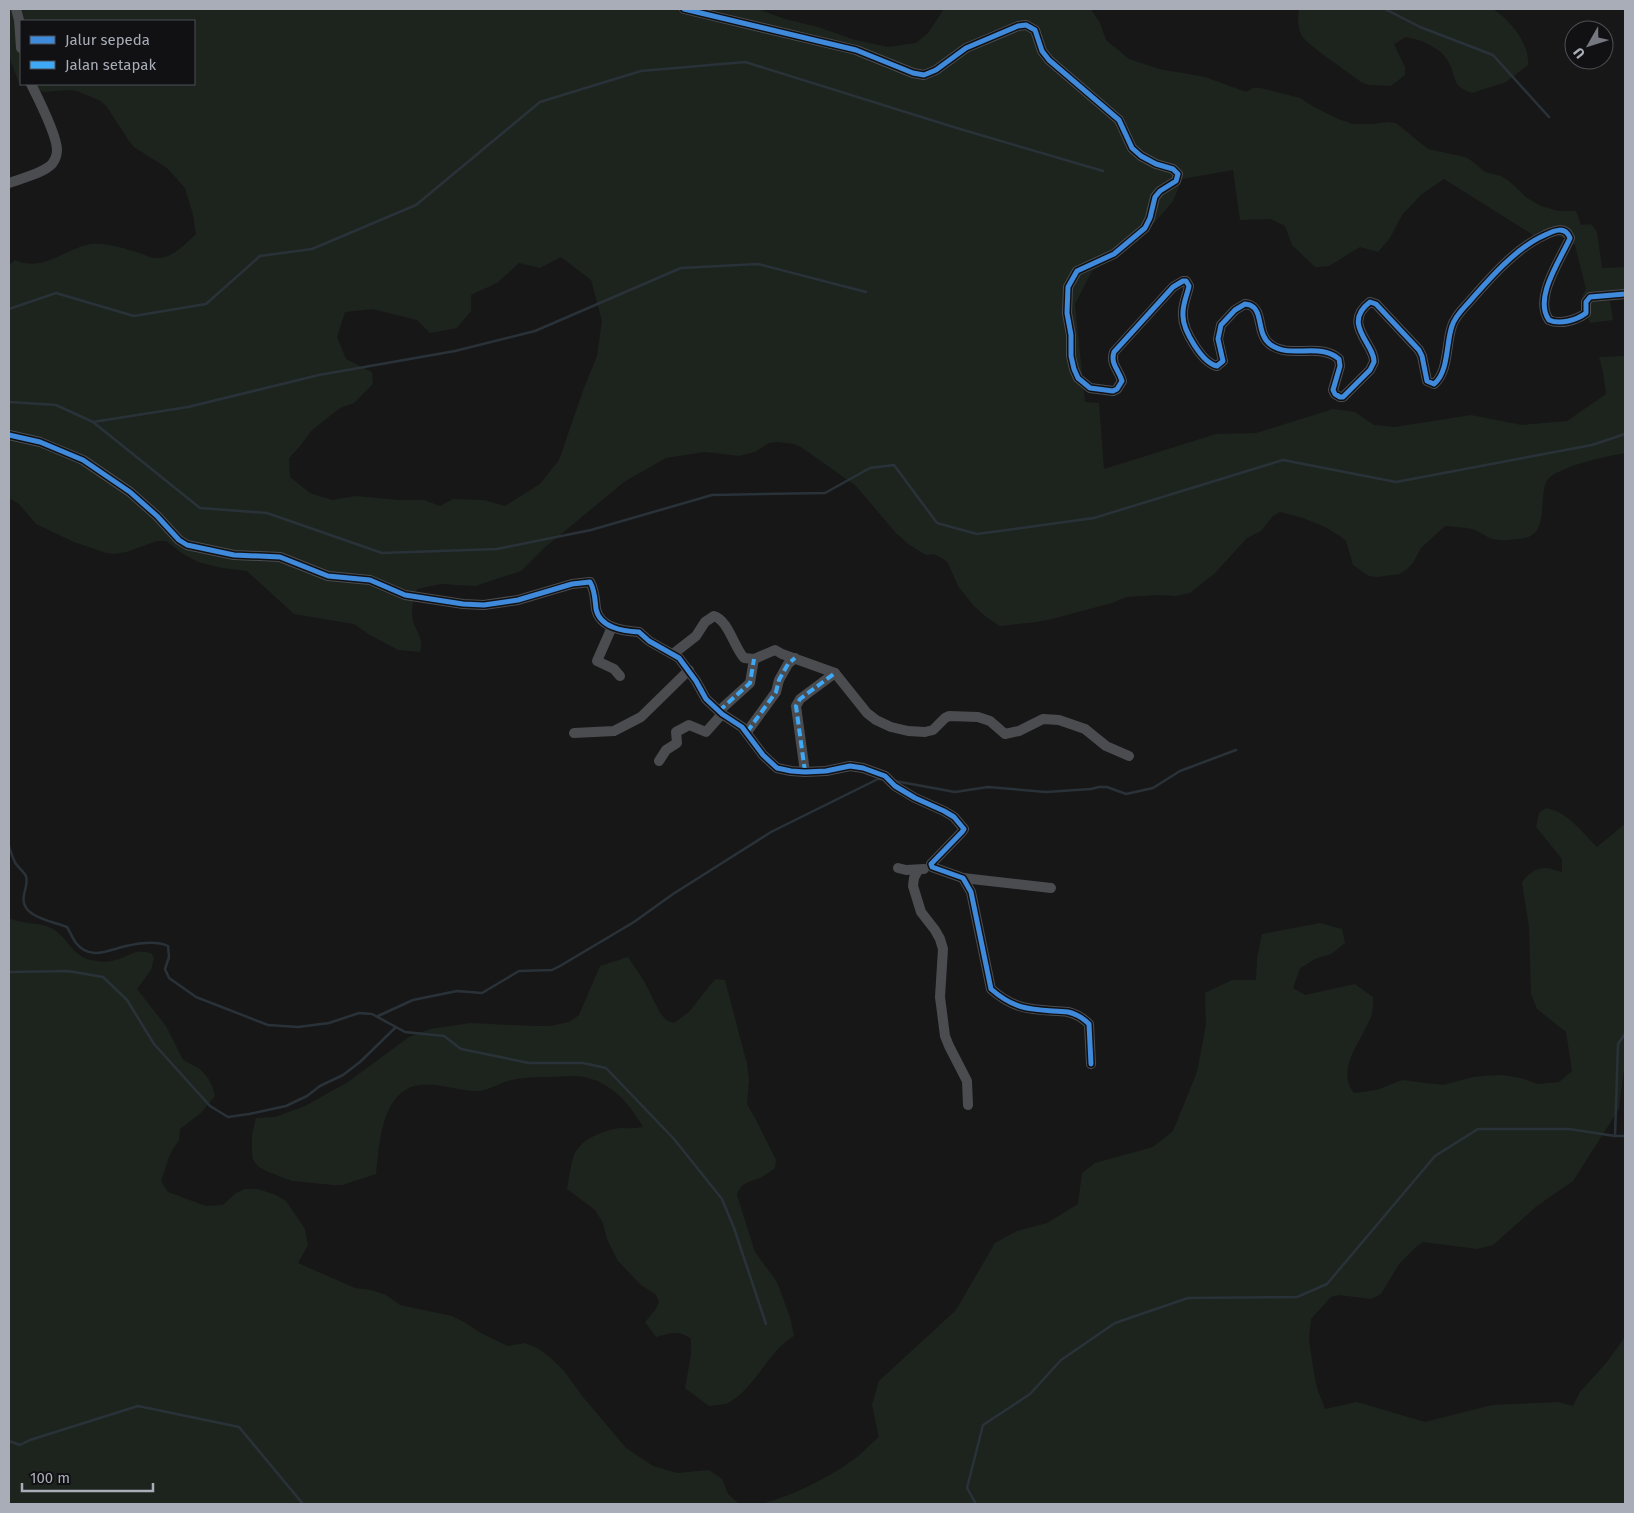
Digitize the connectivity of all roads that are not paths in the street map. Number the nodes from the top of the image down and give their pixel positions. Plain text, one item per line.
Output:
1 (684, 9) edge
2 (32, 85) edge
3 (9, 183) edge
4 (1625, 294) edge
5 (9, 435) edge
6 (612, 627) junction
7 (673, 654) junction
8 (795, 658) junction
9 (754, 659) junction
10 (689, 670) junction
11 (835, 674) junction
12 (620, 676) dead end
13 (721, 712) junction
14 (747, 732) junction
15 (574, 733) dead end
16 (1129, 756) dead end
17 (659, 761) dead end
18 (805, 772) junction
19 (932, 867) junction
20 (898, 868) dead end
21 (918, 870) junction
22 (963, 878) junction
23 (1051, 888) dead end
24 (1091, 1064) dead end
25 (968, 1105) dead end

1 - 4 street
2 - 3 street
5 - 6 street
6 - 7 street
6 - 12 street
7 - 9 street
7 - 10 street
8 - 9 street
8 - 11 street
8 - 14 street
9 - 13 street
10 - 13 street
10 - 15 street
11 - 16 street
11 - 18 street
13 - 14 street
13 - 17 street
14 - 18 street
18 - 19 street
19 - 21 street
19 - 22 street
20 - 21 street
21 - 25 street
22 - 23 street
22 - 24 street

